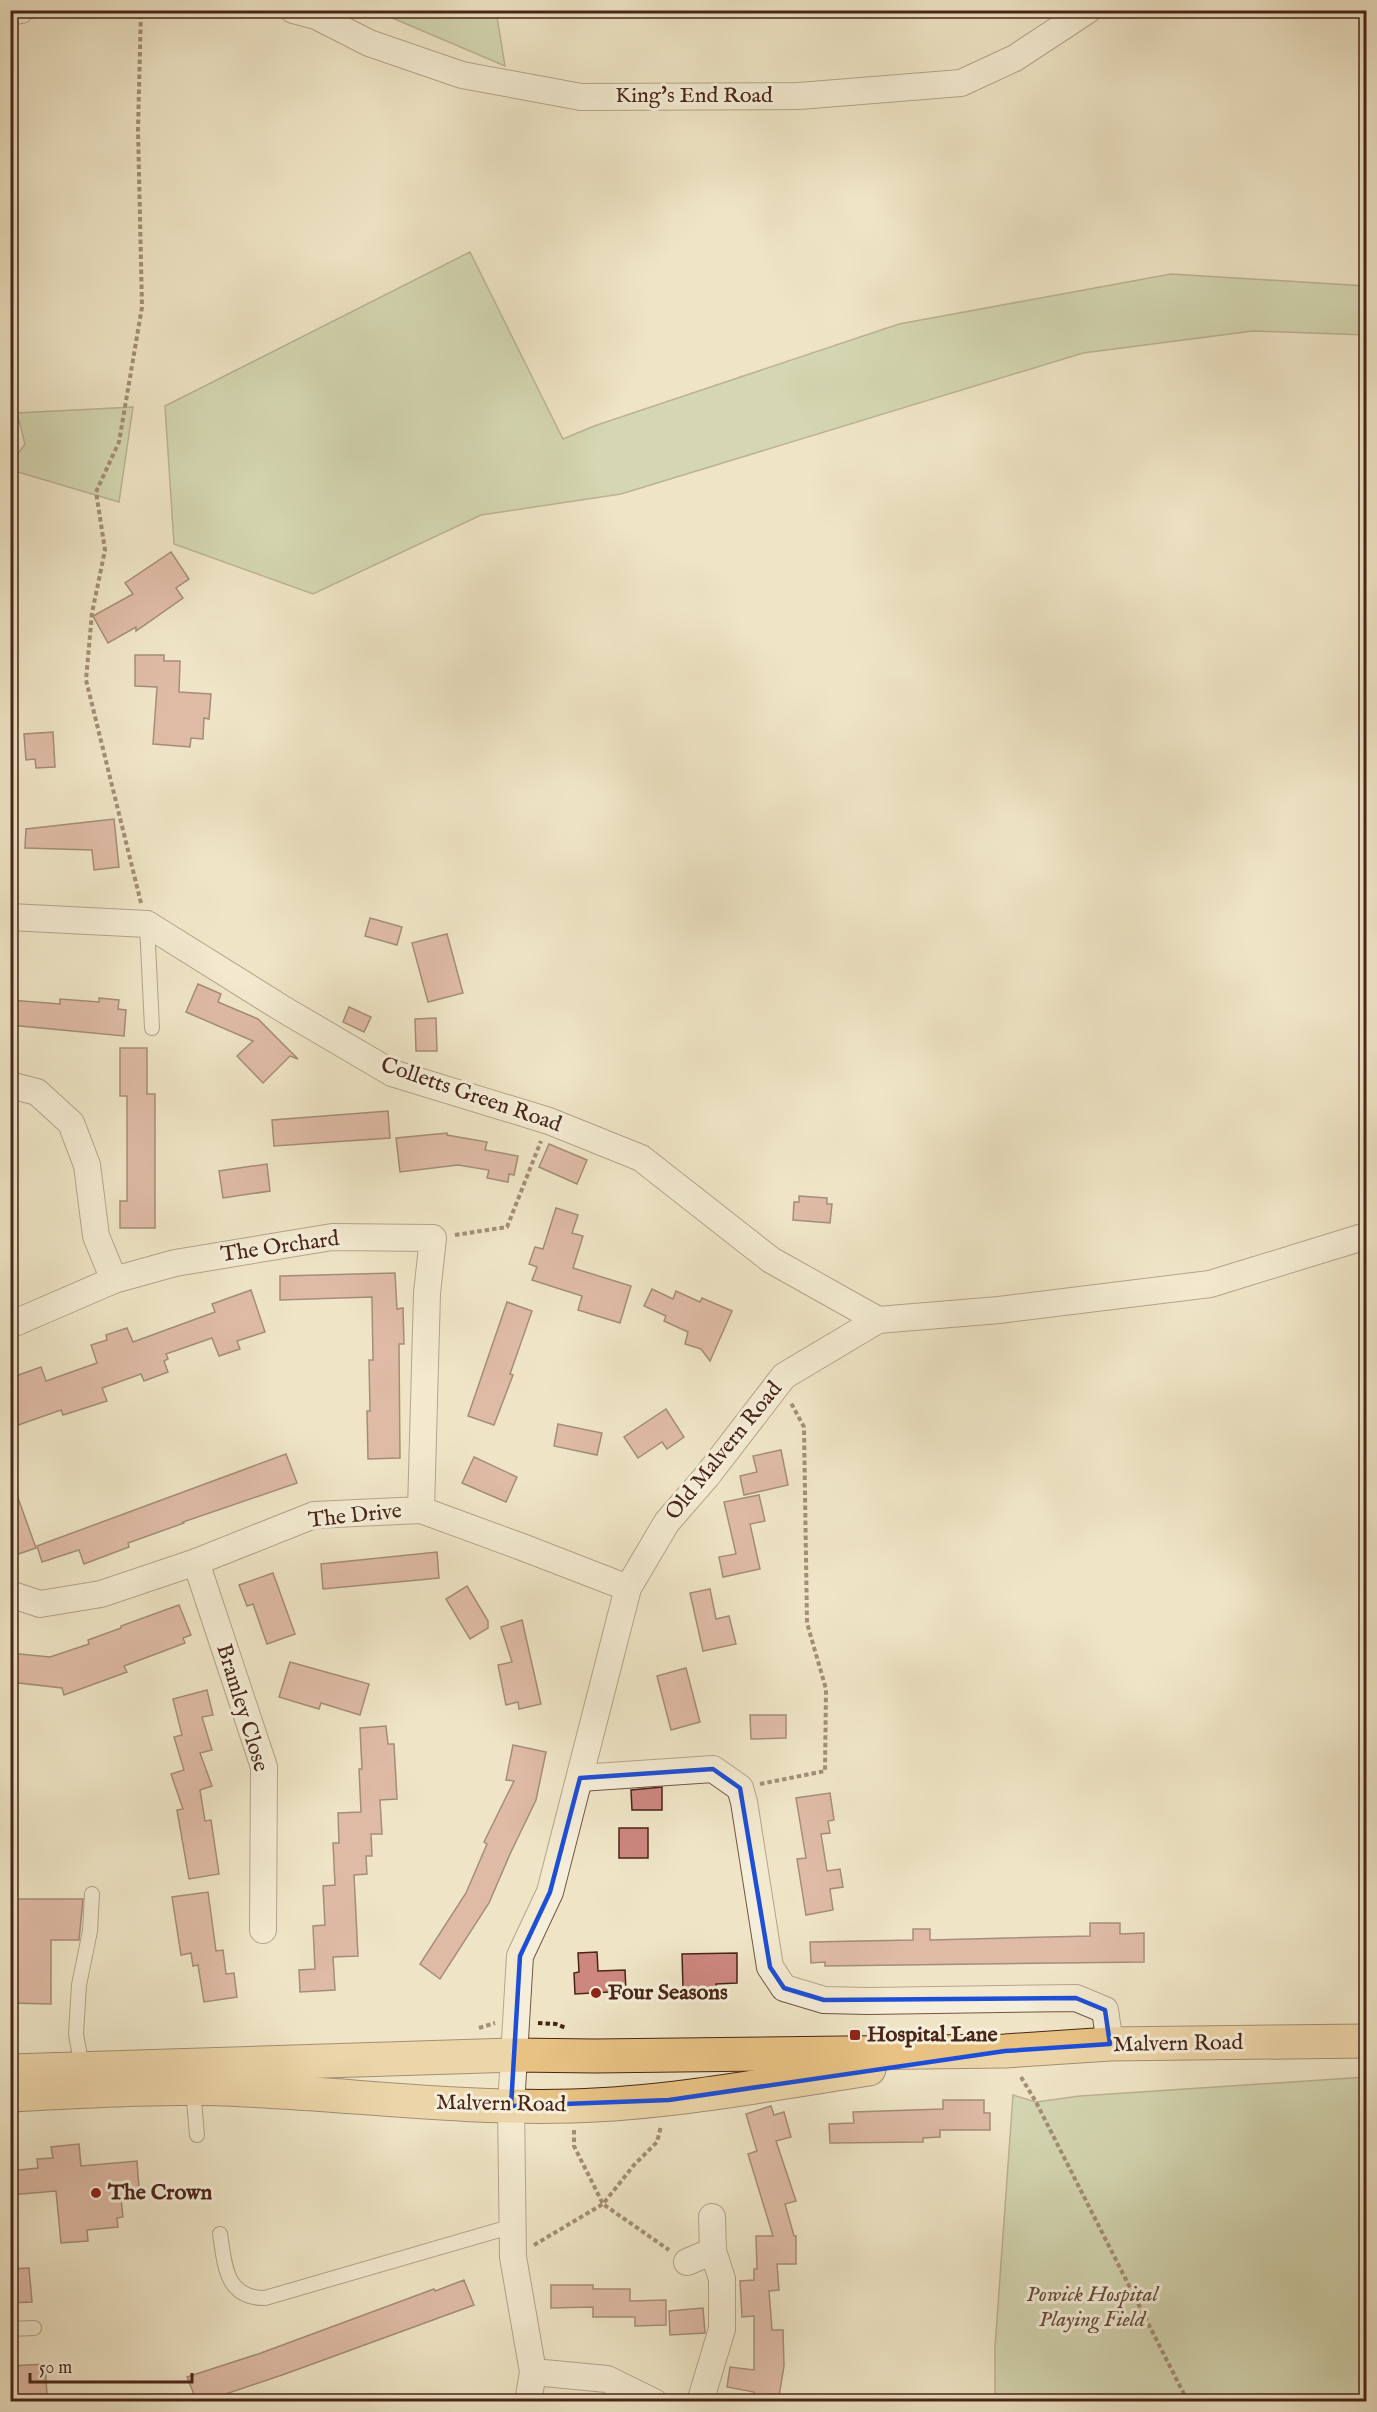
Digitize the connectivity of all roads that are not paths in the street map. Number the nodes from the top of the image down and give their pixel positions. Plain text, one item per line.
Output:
1 (21, 10) edge
2 (293, 10) edge
3 (1088, 10) edge
4 (10, 12) edge
5 (10, 917) edge
6 (147, 924) junction
7 (152, 1028) dead end
8 (10, 1085) edge
9 (1366, 1236) edge
10 (114, 1280) junction
11 (878, 1320) junction
12 (10, 1325) edge
13 (421, 1510) junction
14 (196, 1562) junction
15 (628, 1588) junction
16 (10, 1594) edge
17 (580, 1778) junction
18 (92, 1894) dead end
19 (263, 1930) dead end
20 (1366, 2041) edge
21 (1110, 2044) junction
22 (997, 2051) junction
23 (514, 2055) junction
24 (164, 2066) junction
25 (10, 2071) edge
26 (82, 2080) junction
27 (194, 2090) junction
28 (10, 2095) edge
29 (511, 2106) junction
30 (197, 2135) dead end
31 (712, 2217) dead end
32 (513, 2226) junction
33 (220, 2234) dead end
34 (713, 2251) junction
35 (687, 2262) road end
36 (34, 2328) dead end
37 (10, 2329) edge
38 (533, 2372) junction
39 (528, 2402) edge
40 (654, 2402) edge
41 (700, 2402) edge

1 - 4 street
2 - 3 street, King's End Road
5 - 6 street, Colletts Green Road
6 - 7 lane
6 - 11 street, Colletts Green Road
8 - 10 street
9 - 11 street, Old Malvern Road
10 - 12 street, The Orchard
10 - 13 street, The Orchard
11 - 15 street, Old Malvern Road
13 - 14 street, The Drive
13 - 15 street, The Drive
14 - 16 street, The Drive
14 - 19 street, Bramley Close
15 - 17 street, Old Malvern Road
17 - 21 street
17 - 23 street, Old Malvern Road
18 - 26 lane
20 - 21 highway, Malvern Road
21 - 22 highway, Malvern Road
22 - 23 highway, Malvern Road
22 - 29 highway, Malvern Road
23 - 24 highway, Malvern Road
23 - 29 street, Old Malvern Road
24 - 26 highway, Malvern Road
24 - 27 lane
25 - 26 highway, Malvern Road
26 - 27 highway, Malvern Road
26 - 28 highway, Malvern Road
27 - 29 highway, Malvern Road
27 - 30 lane
29 - 32 street
31 - 34 street
32 - 33 lane
32 - 38 street
34 - 35 street
34 - 41 street
36 - 37 lane
38 - 39 street
38 - 40 street

